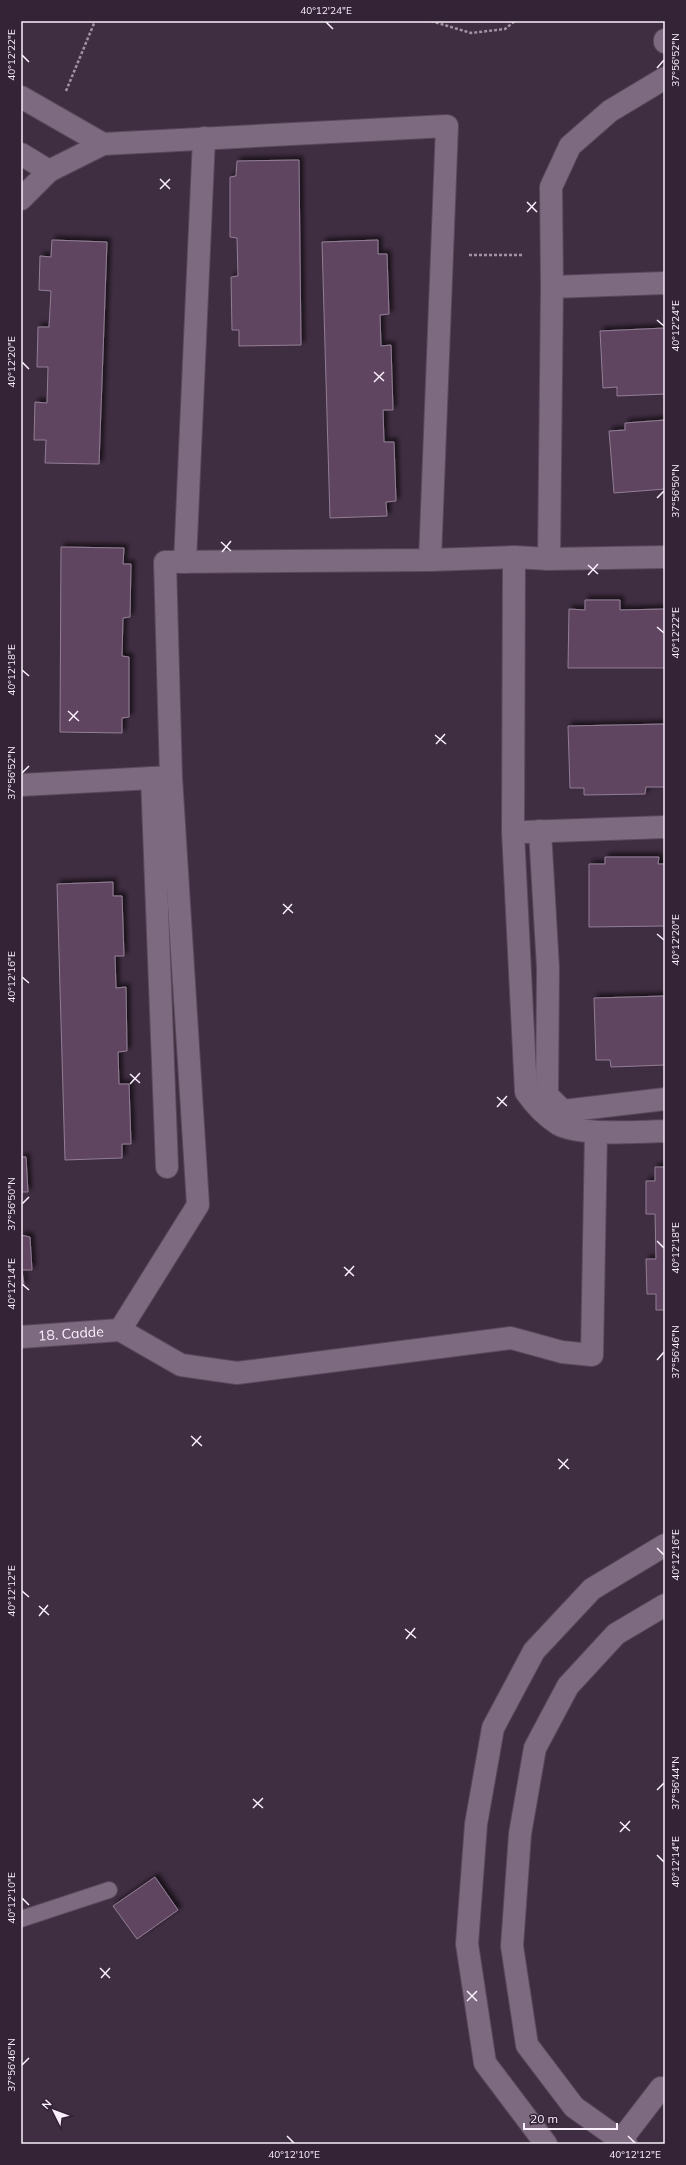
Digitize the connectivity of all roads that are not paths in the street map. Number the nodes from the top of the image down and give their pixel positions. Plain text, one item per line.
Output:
1 (665, 78) edge
2 (21, 97) edge
3 (204, 138) junction
4 (103, 144) junction
5 (21, 154) edge
6 (49, 171) junction
7 (21, 199) edge
8 (665, 282) edge
9 (552, 287) junction
10 (514, 557) junction
11 (665, 557) edge
12 (549, 559) junction
13 (430, 560) junction
14 (185, 562) junction
15 (162, 778) junction
16 (21, 784) edge
17 (665, 827) edge
18 (540, 831) junction
19 (513, 832) junction
20 (665, 1098) edge
21 (665, 1131) edge
22 (596, 1132) junction
23 (167, 1167) dead end
24 (120, 1330) junction
25 (21, 1337) edge
26 (665, 1545) edge
27 (665, 1605) edge
28 (109, 1890) dead end
29 (21, 1919) edge
30 (664, 2085) edge
31 (624, 2142) edge
32 (546, 2144) edge

1 - 9 street
2 - 4 street
3 - 4 street
3 - 13 street
3 - 14 street
4 - 6 street
5 - 6 street
6 - 7 street
8 - 9 street
9 - 12 street
10 - 12 street
10 - 13 street
10 - 19 street
11 - 12 street
13 - 14 street
14 - 15 street
15 - 16 street
15 - 23 street
15 - 24 street
17 - 18 street
18 - 19 street
18 - 20 street
19 - 22 street
21 - 22 street
22 - 24 street
24 - 25 street, 18. Cadde
26 - 32 street
27 - 31 street
28 - 29 lane
30 - 31 street

